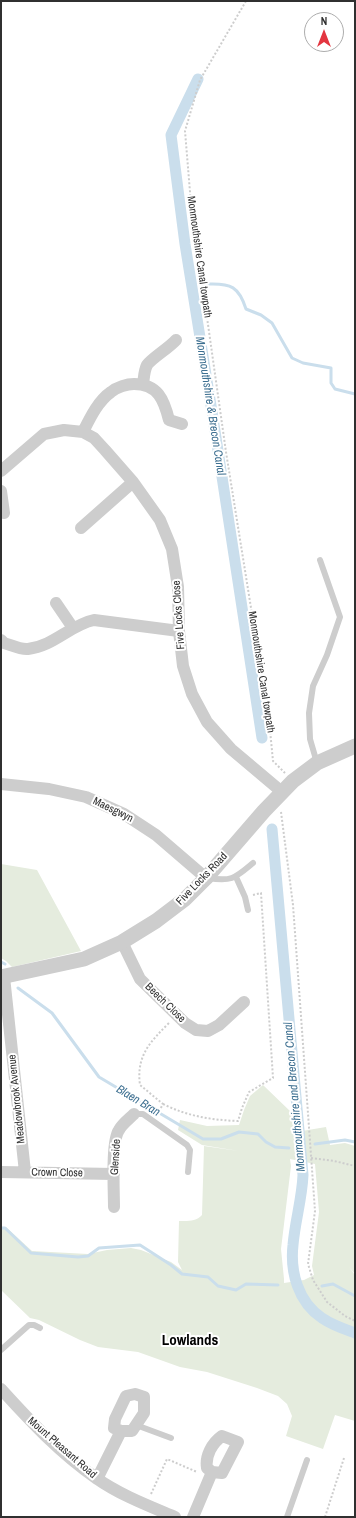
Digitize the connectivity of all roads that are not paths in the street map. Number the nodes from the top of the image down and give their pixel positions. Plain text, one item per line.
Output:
1 (176, 340) dead end
2 (143, 384) junction
3 (182, 424) dead end
4 (83, 432) junction
5 (1, 472) edge
6 (132, 482) junction
7 (1, 491) edge
8 (4, 513) dead end
9 (81, 528) dead end
10 (320, 560) dead end
11 (56, 603) dead end
12 (73, 628) junction
13 (179, 631) junction
14 (1, 640) edge
15 (355, 746) edge
16 (318, 763) junction
17 (1, 784) edge
18 (282, 792) junction
19 (253, 863) dead end
20 (236, 877) junction
21 (206, 878) junction
22 (248, 910) dead end
23 (122, 942) junction
24 (2, 977) edge
25 (244, 1002) dead end
26 (134, 1114) joint
27 (1, 1172) edge
28 (25, 1172) junction
29 (188, 1172) dead end
30 (114, 1174) junction
31 (114, 1207) dead end
32 (40, 1328) dead end
33 (1, 1350) edge
34 (1, 1388) edge
35 (136, 1425) junction
36 (120, 1431) junction
37 (170, 1438) dead end
38 (307, 1460) dead end
39 (211, 1471) road end
40 (97, 1479) junction
41 (150, 1510) edge
42 (175, 1517) edge
43 (193, 1517) edge
44 (287, 1517) edge

1 - 2 street
2 - 3 street
2 - 4 street
4 - 5 street
4 - 6 street, Five Locks Close
6 - 9 street
6 - 13 street, Five Locks Close
7 - 8 street
10 - 16 lane
11 - 12 street
12 - 13 street
12 - 14 street
13 - 18 street, Five Locks Close
15 - 16 street, Five Locks Road
16 - 18 street, Five Locks Road
17 - 21 street, Maesgwyn
18 - 21 street, Five Locks Road
19 - 20 lane
20 - 21 lane
20 - 22 lane
21 - 23 street, Five Locks Road
23 - 24 street, Five Locks Road
23 - 25 street, Beech Close
24 - 28 street, Meadowbrook Avenue
26 - 29 lane
26 - 30 street, Glenside
27 - 28 street, Crown Close
28 - 30 street, Crown Close
30 - 31 street, Glenside
32 - 33 lane
34 - 40 street, Mount Pleasant Road
35 - 36 street
35 - 36 street
35 - 37 lane
36 - 40 street
38 - 44 lane
39 - 43 street
40 - 41 street, Mount Pleasant Road
41 - 42 street, Mount Pleasant Road

